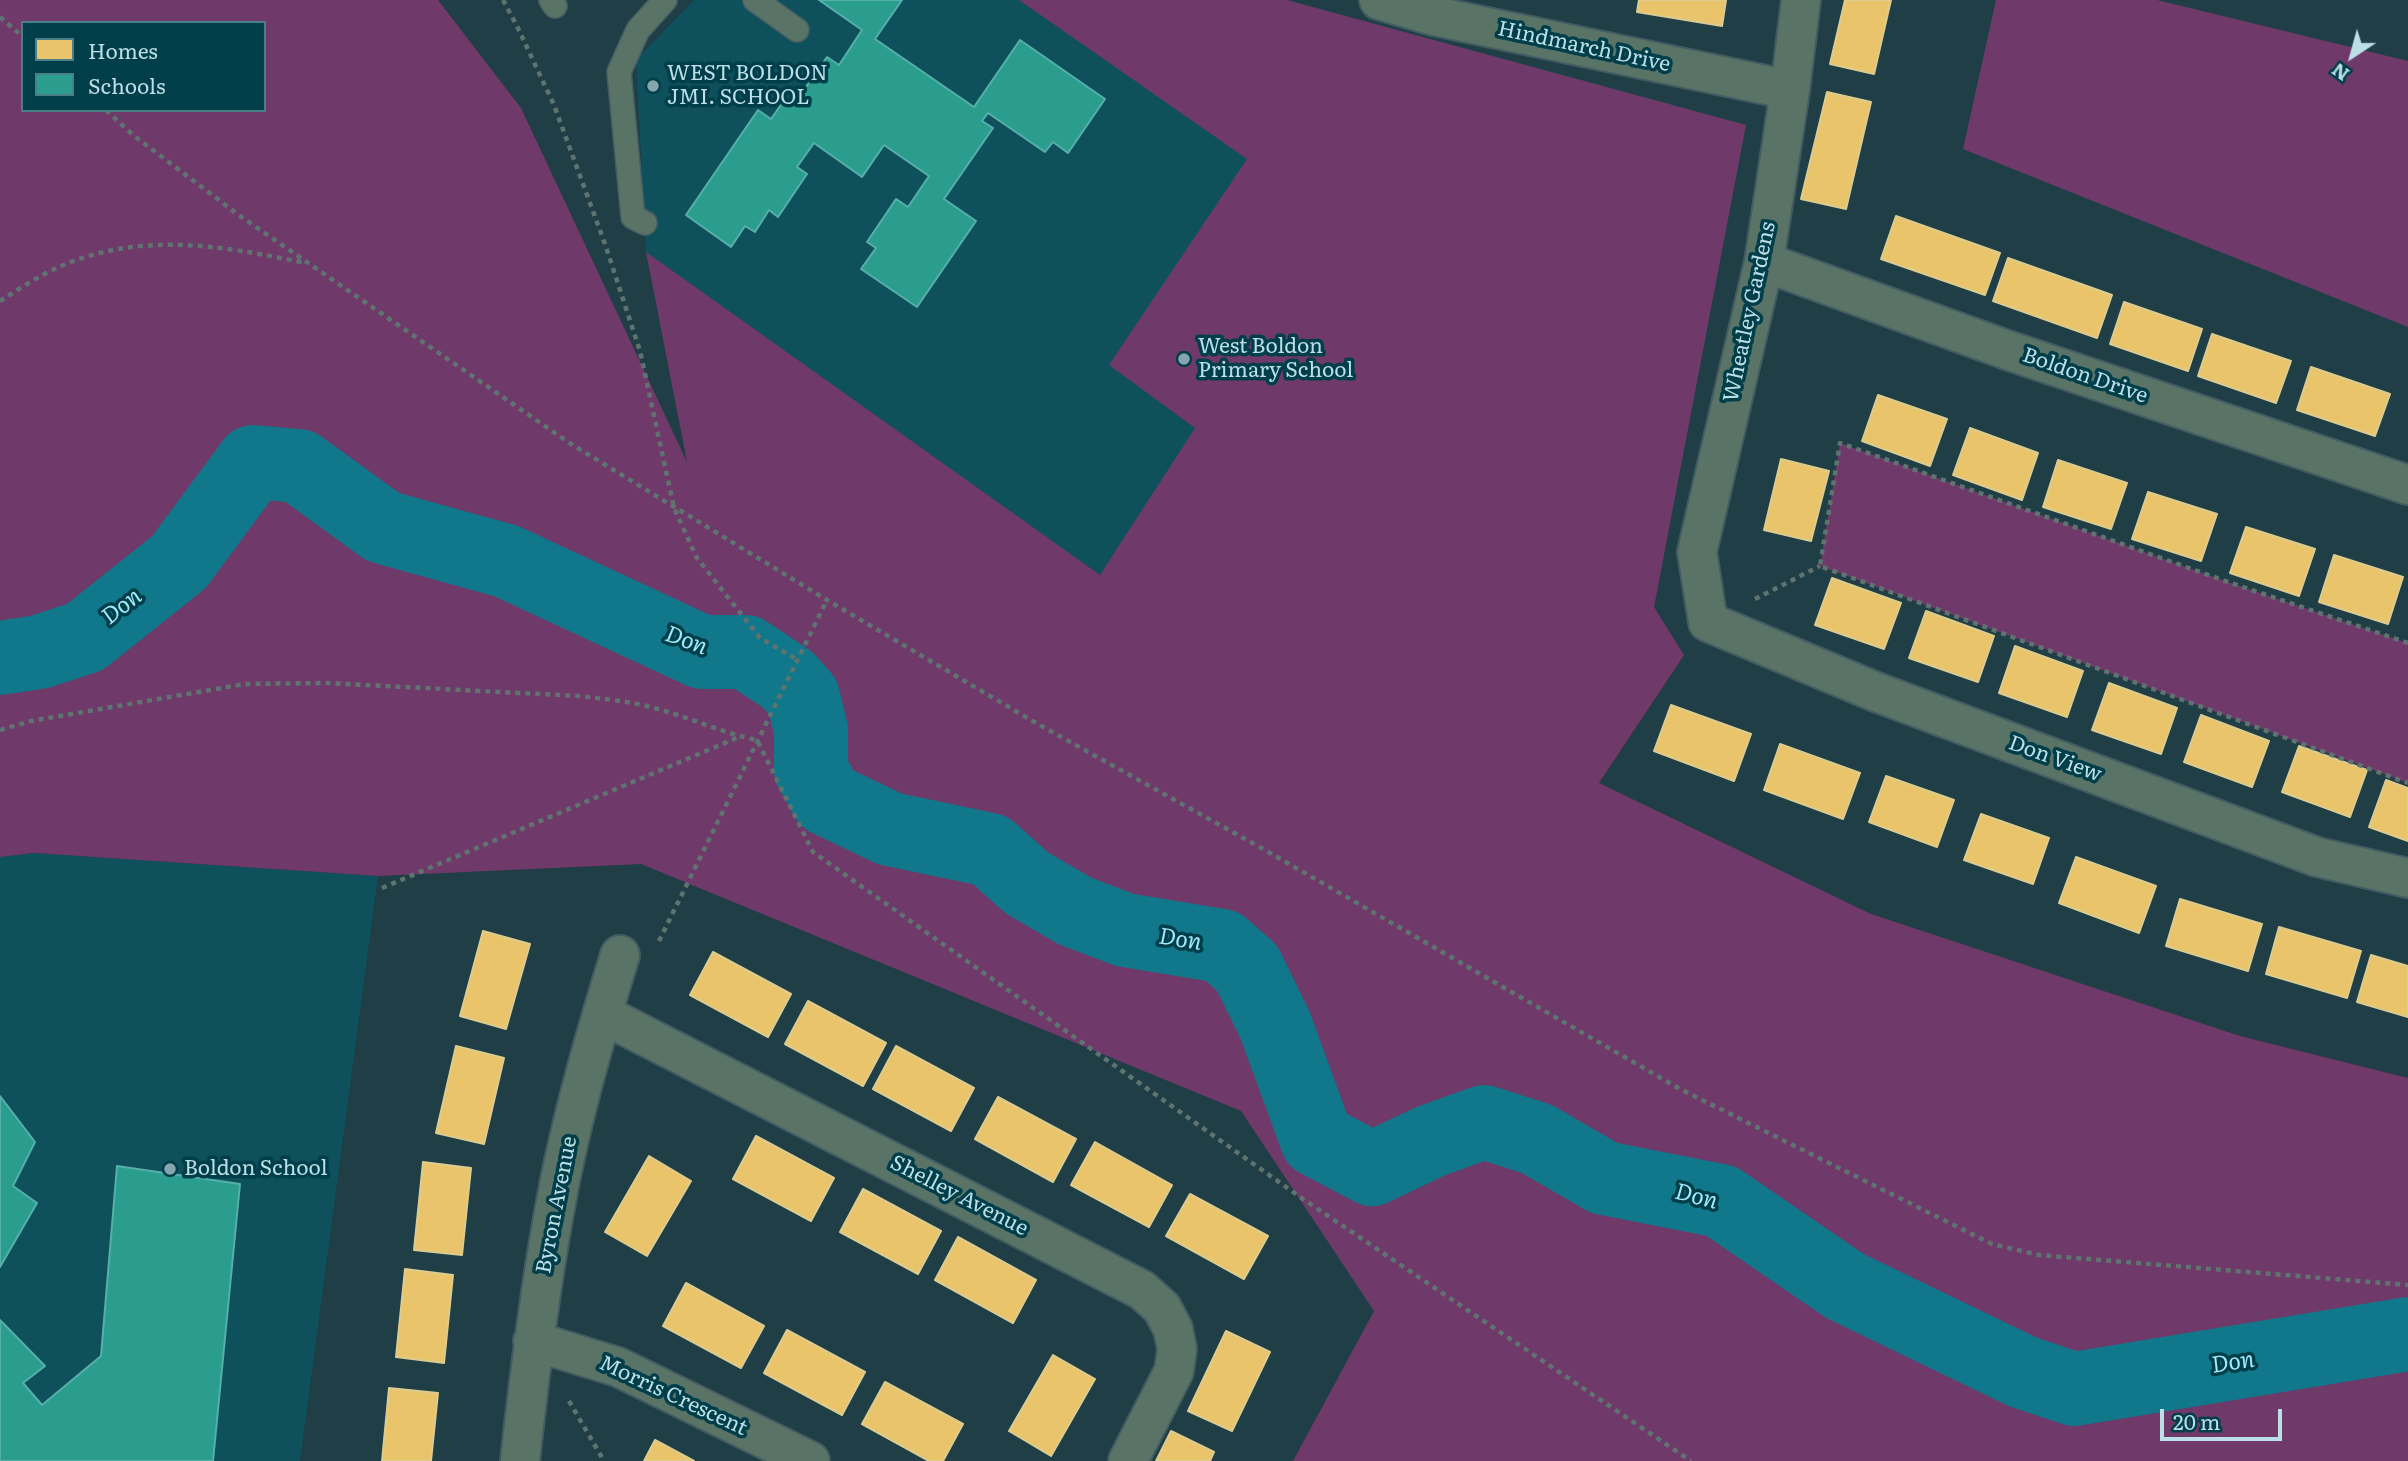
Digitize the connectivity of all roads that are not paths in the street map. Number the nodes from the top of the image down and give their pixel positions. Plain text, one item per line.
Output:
1 (665, 0) edge
2 (755, 0) edge
3 (1380, 0) edge
4 (1801, 0) edge
5 (797, 30) dead end
6 (1790, 90) junction
7 (645, 223) dead end
8 (1764, 262) junction
9 (2408, 485) edge
10 (1708, 622) joint
11 (2408, 878) edge
12 (621, 955) road end
13 (602, 1014) junction
14 (533, 1341) junction
15 (520, 1461) edge
16 (810, 1461) edge
17 (1128, 1461) edge

1 - 7 lane
2 - 5 lane
3 - 6 street, Hindmarch Drive
4 - 6 street, Wheatley Gardens
6 - 8 street, Wheatley Gardens
8 - 9 street, Boldon Drive
8 - 10 street, Wheatley Gardens
10 - 11 street, Don View
12 - 13 street, Byron Avenue
13 - 14 street, Byron Avenue
13 - 17 street, Shelley Avenue
14 - 15 street, Byron Avenue
14 - 16 street, Morris Crescent

